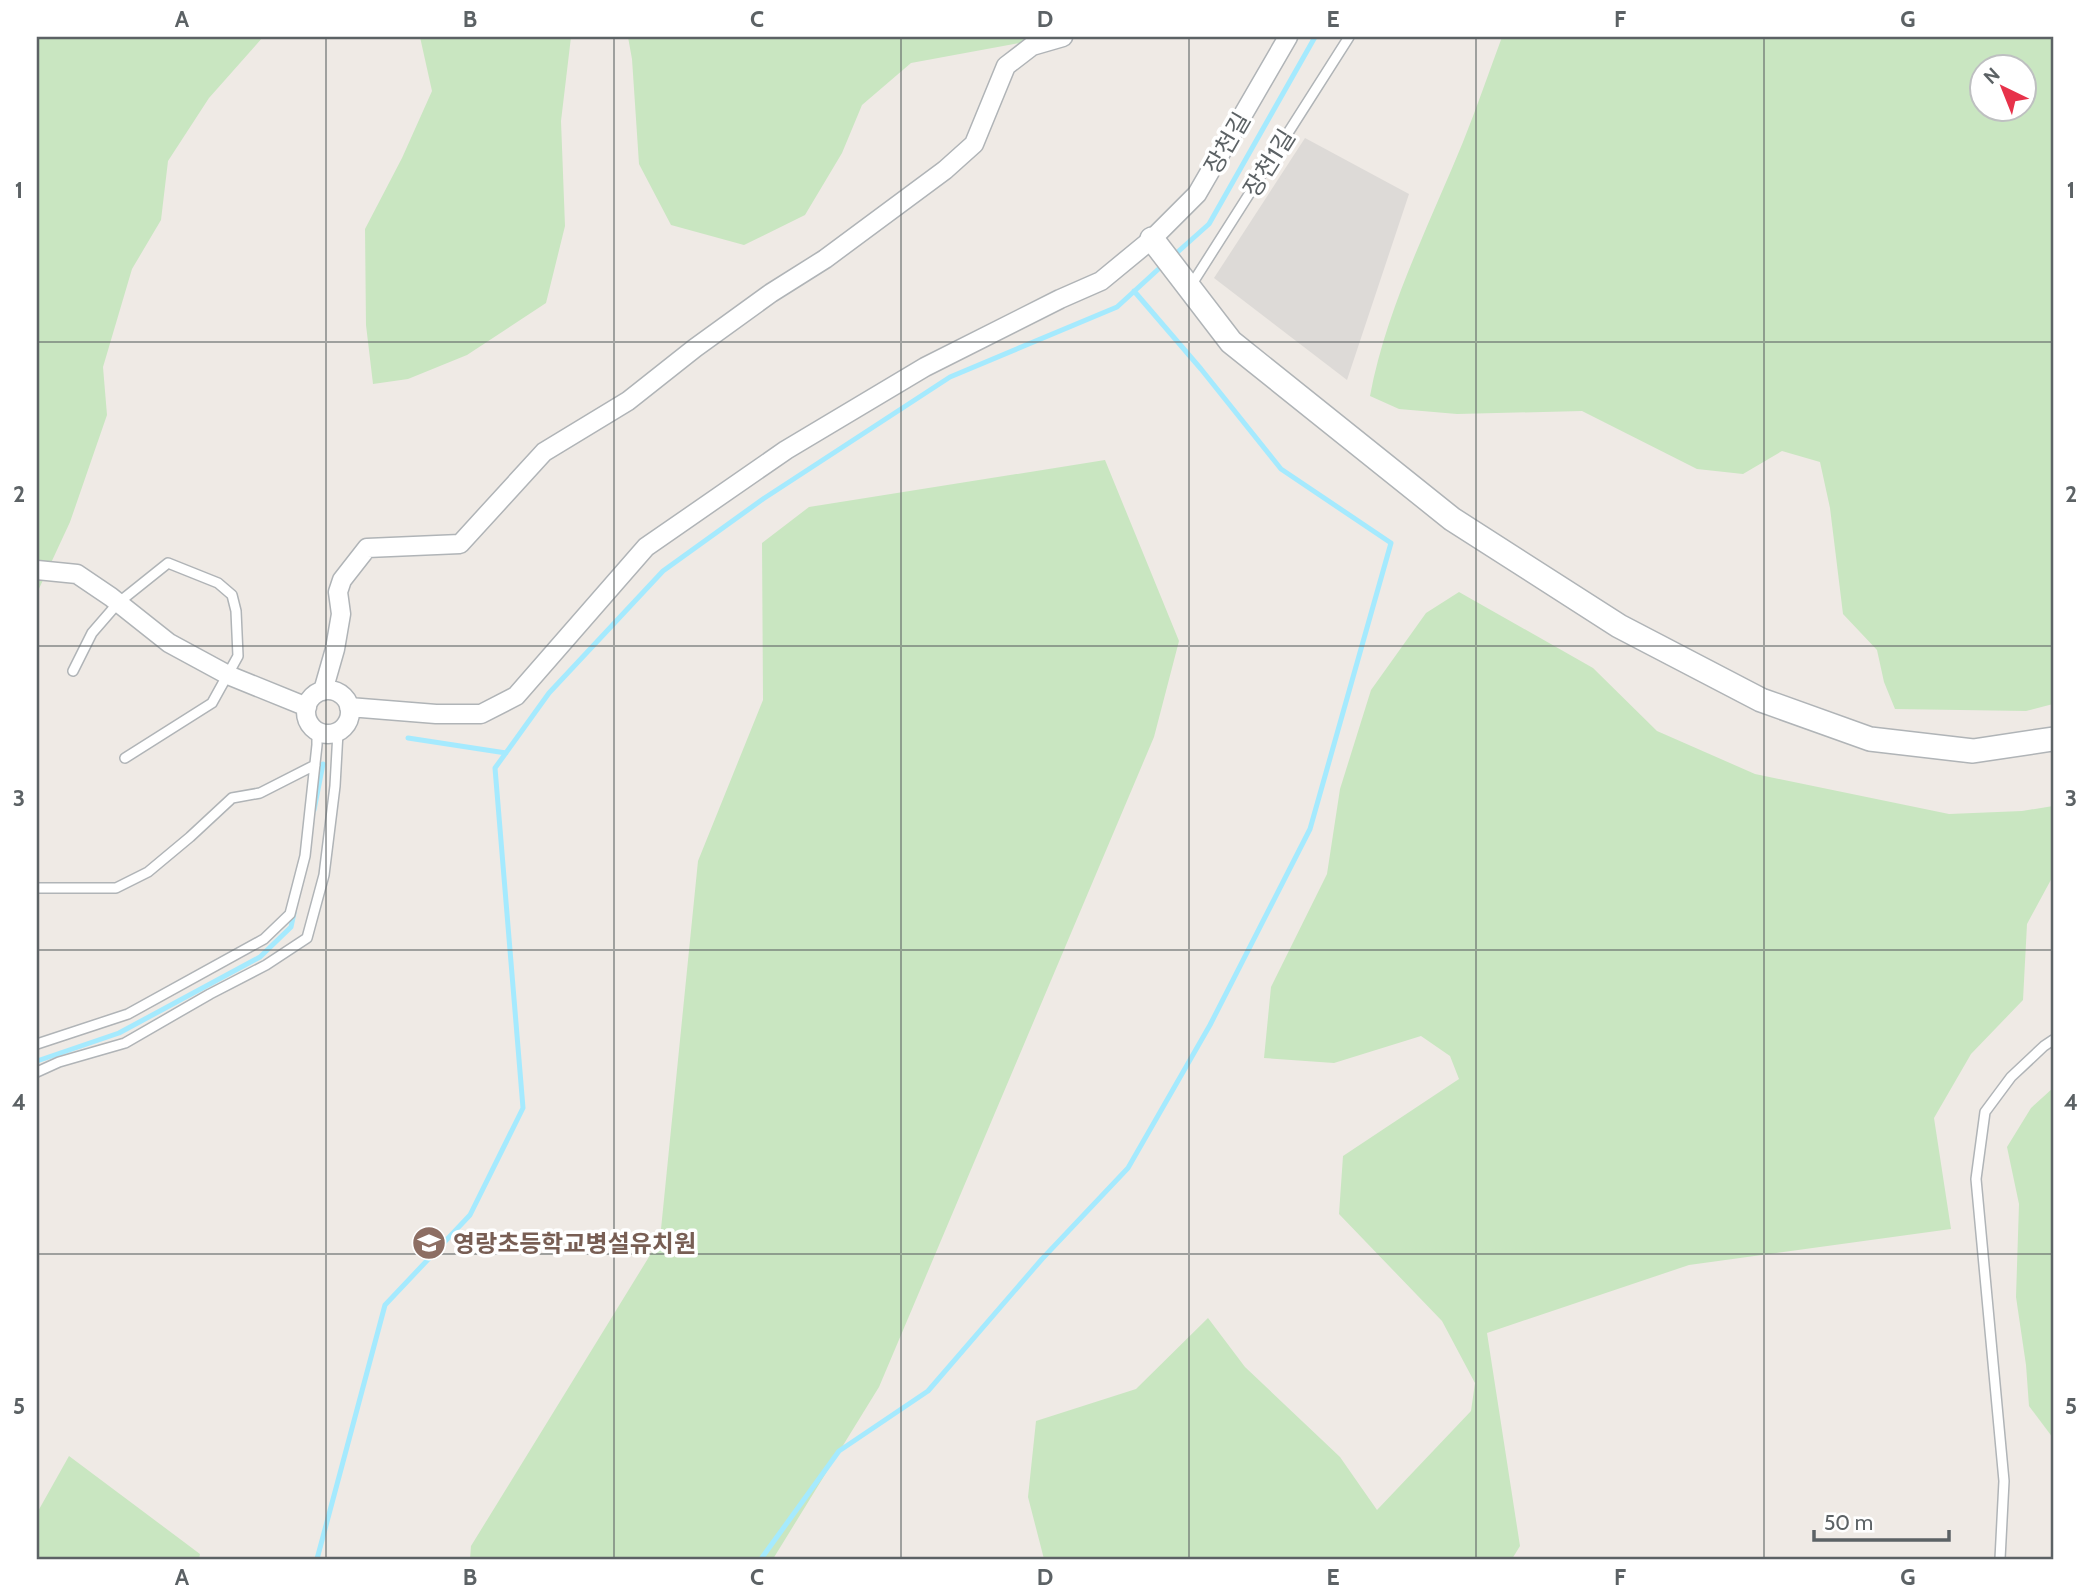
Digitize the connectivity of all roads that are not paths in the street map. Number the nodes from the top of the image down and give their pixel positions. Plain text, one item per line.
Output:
1 (1063, 37) edge
2 (1288, 37) edge
3 (1349, 37) edge
4 (1154, 243) junction
5 (1185, 283) junction
6 (37, 570) edge
7 (118, 603) junction
8 (73, 671) dead end
9 (228, 675) junction
10 (323, 691) junction
11 (307, 707) junction
12 (349, 707) junction
13 (317, 731) junction
14 (338, 732) junction
15 (2053, 739) edge
16 (125, 758) dead end
17 (315, 765) junction
18 (37, 888) edge
19 (2053, 1040) edge
20 (37, 1044) edge
21 (37, 1072) edge
22 (2000, 1559) edge

1 - 10 street
2 - 4 street, 장천길
3 - 5 lane, 장천1길
4 - 5 street
4 - 12 street, 장천길
5 - 15 street
6 - 7 street
7 - 8 lane
7 - 9 street
7 - 9 lane
9 - 11 street
9 - 16 lane
10 - 11 street
10 - 12 street
11 - 13 street
12 - 14 street
13 - 14 street
13 - 17 lane
14 - 21 lane
17 - 18 lane
17 - 20 lane
19 - 22 lane

